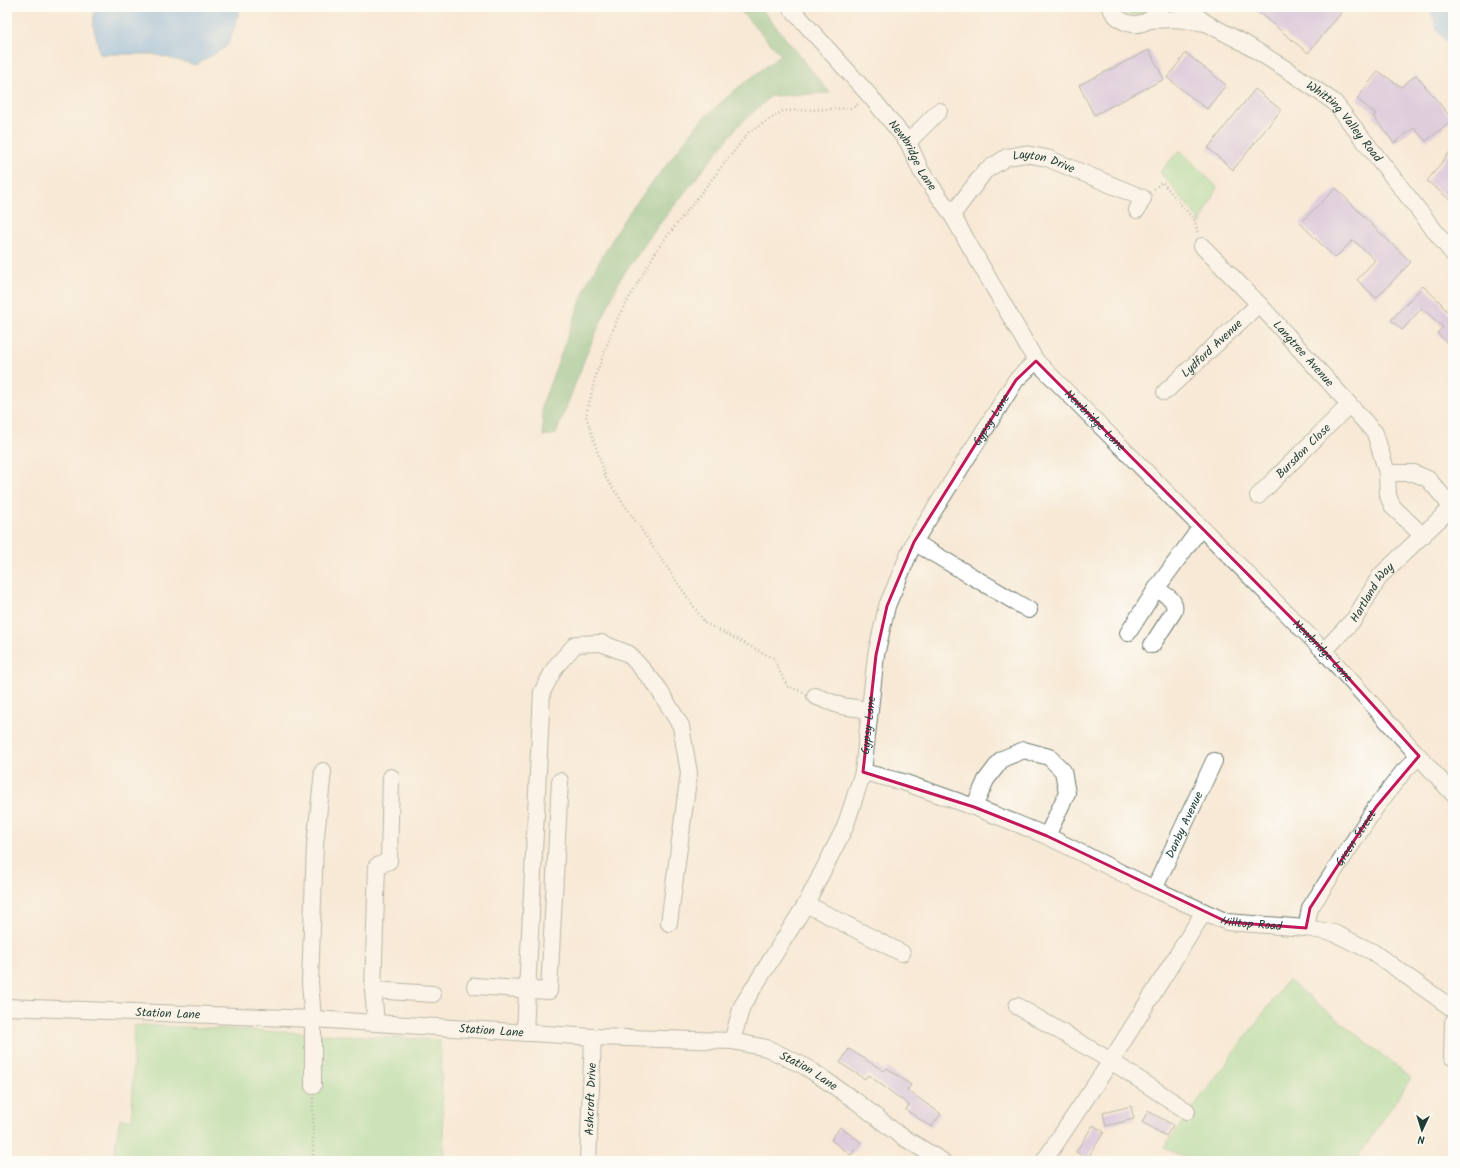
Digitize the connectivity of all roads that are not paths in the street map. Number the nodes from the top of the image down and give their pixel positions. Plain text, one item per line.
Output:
1 (790, 7) edge
2 (1110, 7) edge
3 (1160, 7) edge
4 (1185, 7) edge
5 (1150, 20) junction
6 (1206, 22) junction
7 (939, 111) dead end
8 (908, 142) junction
9 (1140, 204) road end
10 (952, 215) junction
11 (1202, 246) road end
12 (1453, 254) edge
13 (1259, 304) junction
14 (1036, 361) junction
15 (1165, 392) dead end
16 (1349, 406) junction
17 (1387, 473) junction
18 (1258, 496) dead end
19 (1451, 512) edge
20 (1201, 527) junction
21 (1423, 536) junction
22 (914, 542) junction
23 (1156, 589) junction
24 (1029, 610) dead end
25 (1128, 633) dead end
26 (1152, 645) dead end
27 (1324, 651) junction
28 (815, 696) road end
29 (870, 710) junction
30 (1419, 756) junction
31 (1214, 761) dead end
32 (323, 771) dead end
33 (863, 772) junction
34 (391, 777) dead end
35 (560, 781) dead end
36 (1451, 787) edge
37 (974, 807) junction
38 (1047, 836) junction
39 (532, 887) junction
40 (555, 888) junction
41 (1154, 889) junction
42 (806, 904) junction
43 (1204, 912) junction
44 (668, 923) dead end
45 (1306, 928) junction
46 (902, 953) dead end
47 (476, 986) dead end
48 (373, 990) junction
49 (527, 990) junction
50 (433, 994) dead end
51 (1017, 1006) dead end
52 (7, 1007) edge
53 (1453, 1009) edge
54 (313, 1019) junction
55 (1453, 1022) edge
56 (376, 1023) junction
57 (525, 1033) junction
58 (594, 1037) junction
59 (732, 1041) junction
60 (1452, 1057) dead end
61 (1111, 1061) junction
62 (312, 1086) road end
63 (1187, 1111) dead end
64 (588, 1161) edge
65 (942, 1161) edge
66 (1044, 1161) edge

1 - 8 street, Newbridge Lane
2 - 5 street, Whitting Valley Road
3 - 5 street
4 - 6 street, Whitting Valley Road
5 - 6 street, Whitting Valley Road
6 - 12 street, Whitting Valley Road
7 - 8 street
8 - 10 street, Newbridge Lane
9 - 10 street, Layton Drive
10 - 14 street, Newbridge Lane
11 - 13 street, Langtree Avenue
13 - 15 street, Lydford Avenue
13 - 16 street, Langtree Avenue
14 - 20 street, Newbridge Lane
14 - 22 street, Gypsy Lane
16 - 17 street, Langtree Avenue
16 - 18 street, Bursdon Close
17 - 19 street
17 - 21 street, Langtree Avenue
19 - 21 street
20 - 23 street
20 - 27 street, Newbridge Lane
21 - 27 street, Hartland Way
22 - 24 street
22 - 29 street, Gypsy Lane
23 - 25 street
23 - 26 street
27 - 30 street, Newbridge Lane
28 - 29 street
29 - 33 street, Gypsy Lane
30 - 36 street, Newbridge Lane
30 - 45 street, Green Street
31 - 41 street, Danby Avenue
32 - 54 street
33 - 37 street
33 - 42 street, Gypsy Lane
34 - 48 street
35 - 40 street
37 - 38 street
37 - 38 street
38 - 41 street
39 - 40 street
39 - 44 street
39 - 49 street
40 - 49 street
41 - 43 street
42 - 46 street
42 - 59 street, Gypsy Lane
43 - 45 street, Hilltop Road
43 - 61 street, Hilltop Road
45 - 53 street, Hilltop Road
47 - 49 street
48 - 50 street
48 - 56 street
49 - 57 street
51 - 61 street
52 - 54 street, Station Lane
54 - 56 street, Station Lane
54 - 62 street
55 - 60 street
56 - 57 street, Station Lane
57 - 58 street, Station Lane
58 - 59 street, Station Lane
58 - 64 street, Ashcroft Drive
59 - 65 street, Station Lane
61 - 63 street
61 - 66 street, Hilltop Road

